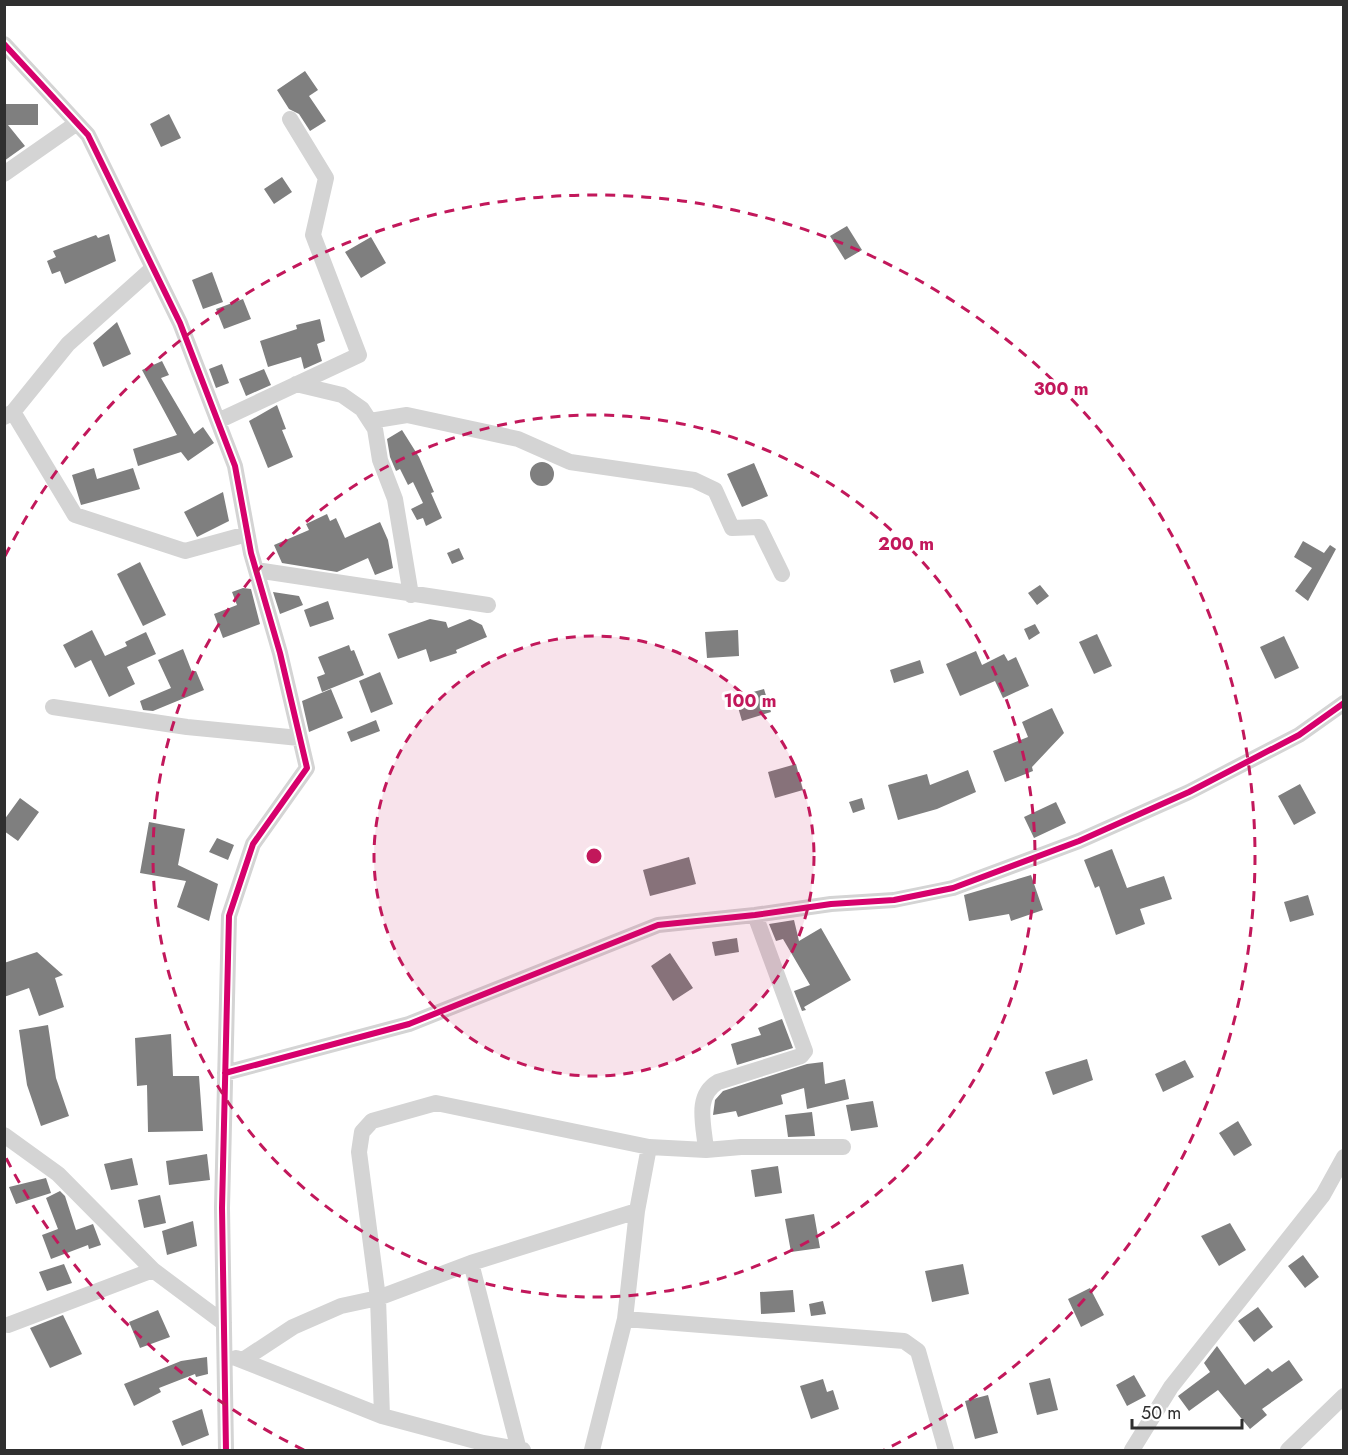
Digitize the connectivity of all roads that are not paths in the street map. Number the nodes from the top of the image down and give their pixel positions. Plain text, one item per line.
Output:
1 (4, 44) edge
2 (290, 119) dead end
3 (77, 123) junction
4 (4, 174) edge
5 (153, 268) junction
6 (296, 384) junction
7 (9, 415) edge
8 (370, 421) junction
9 (218, 422) junction
10 (247, 534) junction
11 (256, 570) junction
12 (782, 574) dead end
13 (411, 595) junction
14 (488, 605) dead end
15 (1344, 703) edge
16 (53, 707) dead end
17 (299, 738) junction
18 (754, 915) junction
19 (225, 1073) junction
20 (4, 1135) edge
21 (649, 1147) junction
22 (843, 1147) dead end
23 (706, 1150) junction
24 (1344, 1157) edge
25 (637, 1211) junction
26 (471, 1263) junction
27 (153, 1270) junction
28 (378, 1298) junction
29 (625, 1320) junction
30 (224, 1323) junction
31 (8, 1325) dead end
32 (224, 1353) junction
33 (243, 1360) junction
34 (1344, 1396) edge
35 (382, 1416) junction
36 (480, 1447) edge
37 (226, 1450) edge
38 (521, 1450) edge
39 (592, 1450) edge
40 (946, 1450) edge
41 (1132, 1450) edge
42 (1288, 1450) edge

1 - 3 street
2 - 6 street
3 - 4 street
3 - 5 street
5 - 7 street
5 - 9 street
6 - 8 street
6 - 9 street
7 - 10 street
8 - 12 street
8 - 13 street
9 - 10 street
10 - 11 street
11 - 13 street
11 - 17 street
13 - 14 street
15 - 18 street
16 - 17 street
17 - 19 street
18 - 19 street
18 - 23 street
19 - 30 street
20 - 27 street
21 - 23 street
21 - 25 street
21 - 28 street
22 - 23 street
24 - 41 street
25 - 26 street
25 - 29 street
26 - 28 street
26 - 38 street
27 - 30 street
27 - 31 street
28 - 33 street
28 - 35 street
29 - 39 street
29 - 40 street
30 - 32 street
32 - 33 street
32 - 37 street
33 - 35 street
34 - 42 street
35 - 36 street
36 - 38 street

